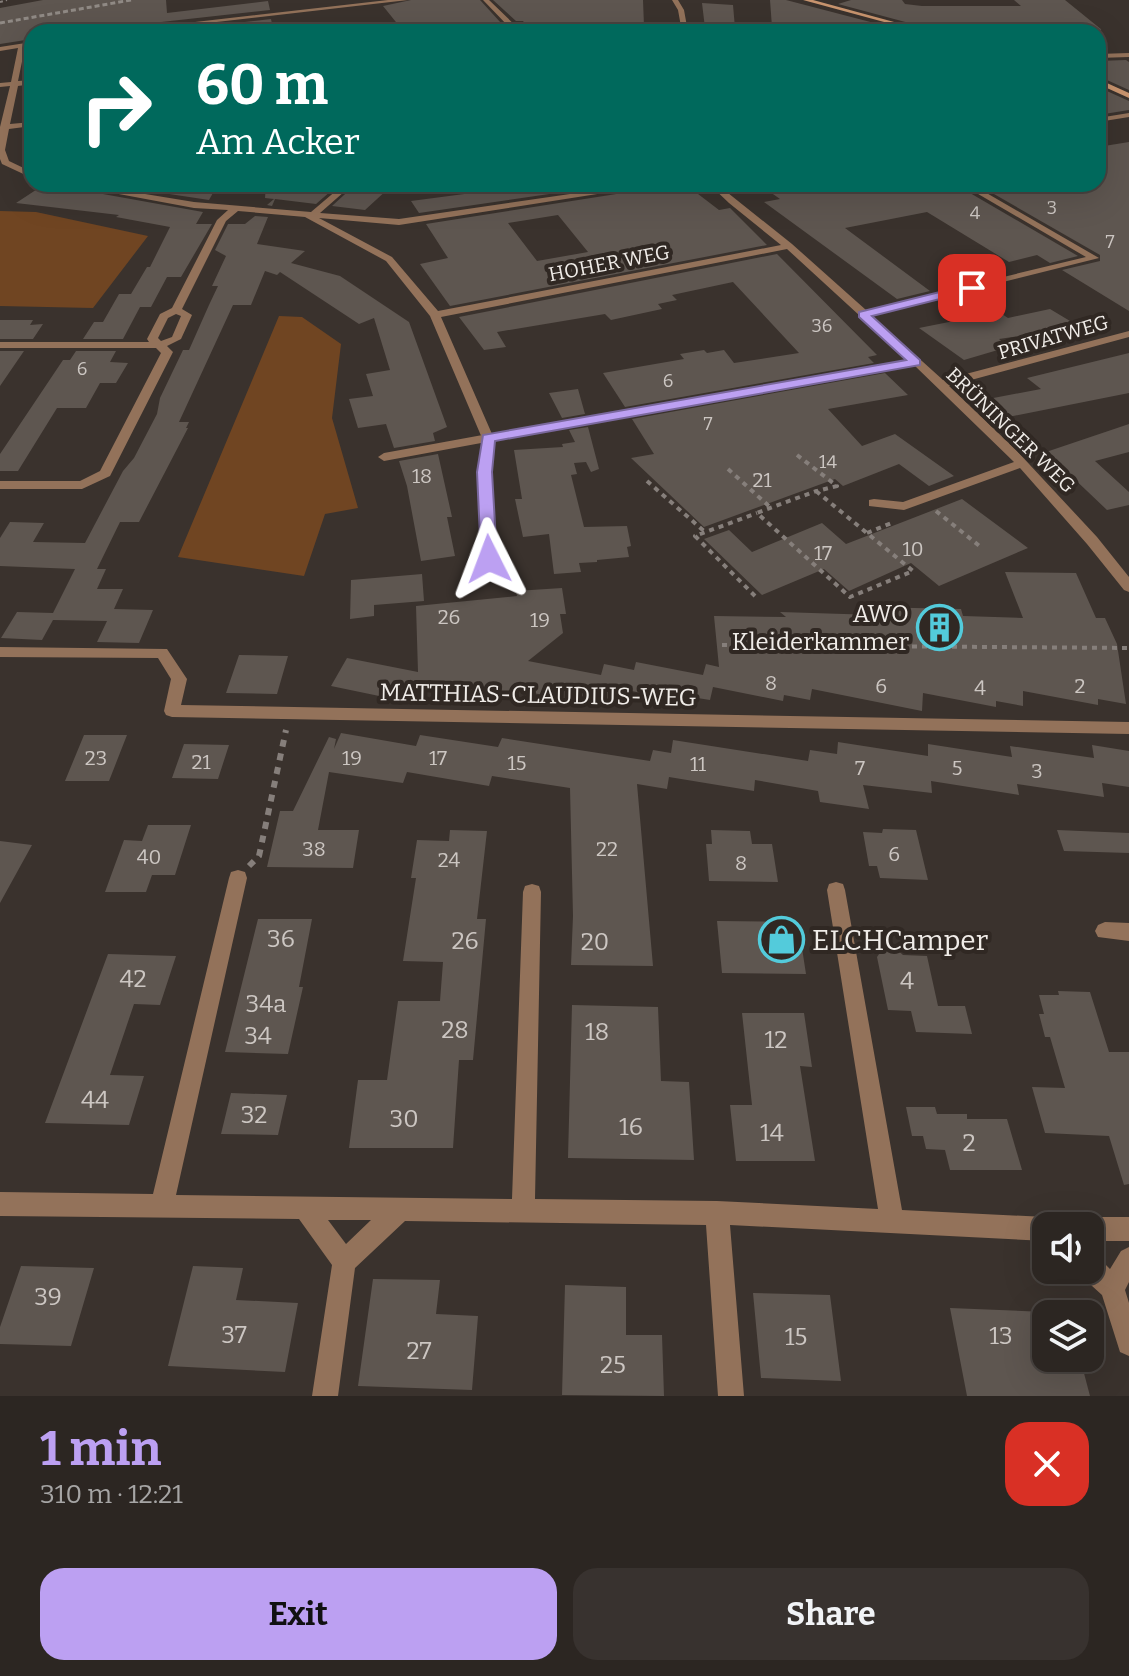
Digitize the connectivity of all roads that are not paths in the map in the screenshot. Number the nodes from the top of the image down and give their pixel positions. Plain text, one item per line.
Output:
1 (285, 0) edge
2 (405, 0) edge
3 (486, 0) edge
4 (675, 0) edge
5 (806, 0) edge
6 (289, 11) junction
7 (179, 24) edge
8 (510, 24) edge
9 (684, 24) edge
10 (898, 24) edge
11 (22, 45) joint
12 (0, 49) edge
13 (1129, 55) edge
14 (1106, 56) edge
15 (24, 83) edge
16 (13, 84) junction
17 (0, 85) edge
18 (1106, 85) edge
19 (1129, 96) edge
20 (1129, 115) edge
21 (1106, 119) edge
22 (24, 125) edge
23 (4, 127) junction
24 (24, 171) edge
25 (116, 192) edge
26 (145, 192) edge
27 (340, 192) edge
28 (603, 192) edge
29 (722, 192) edge
30 (979, 192) edge
31 (139, 196) junction
32 (235, 209) junction
33 (310, 217) junction
34 (789, 246) junction
35 (176, 310) junction
36 (863, 314) junction
37 (435, 315) junction
38 (1129, 334) edge
39 (0, 345) edge
40 (159, 345) junction
41 (915, 362) junction
42 (939, 385) junction
43 (488, 438) junction
44 (384, 457) dead end
45 (1022, 463) junction
46 (0, 485) edge
47 (874, 503) dead end
48 (489, 559) dead end
49 (1129, 587) edge
50 (0, 652) edge
51 (1129, 728) edge
52 (238, 878) road end
53 (836, 890) dead end
54 (532, 892) dead end
55 (1105, 931) dead end
56 (1129, 932) edge
57 (0, 1204) edge
58 (162, 1206) junction
59 (305, 1208) junction
60 (400, 1209) junction
61 (523, 1210) junction
62 (717, 1213) junction
63 (892, 1222) junction
64 (1032, 1228) edge
65 (1104, 1229) edge
66 (1129, 1229) edge
67 (1129, 1259) edge
68 (344, 1262) junction
69 (1104, 1280) edge
70 (1112, 1288) junction
71 (1129, 1343) edge
72 (325, 1396) edge
73 (731, 1396) edge

1 - 6 street
2 - 6 street
3 - 8 street
4 - 9 street
5 - 10 street
6 - 7 street
11 - 12 street
11 - 16 street
13 - 14 street
15 - 16 street
16 - 17 street
16 - 23 street
18 - 19 street
20 - 21 street
22 - 23 street
23 - 24 street
25 - 31 street
26 - 31 street
27 - 33 street
28 - 33 street
29 - 34 street, BRÜNINGER WEG
30 - 36 street
31 - 32 street
32 - 33 street
32 - 35 street
33 - 37 street
34 - 36 street, BRÜNINGER WEG
34 - 37 street, HOHER WEG
35 - 40 street
35 - 40 street
36 - 41 street, BRÜNINGER WEG
37 - 43 street
38 - 42 street, PRIVATWEG
39 - 40 street
40 - 46 street
41 - 42 street, BRÜNINGER WEG
41 - 43 street
42 - 45 street, BRÜNINGER WEG
43 - 44 street
43 - 48 street
45 - 47 street
45 - 49 street, BRÜNINGER WEG
50 - 51 street, MATTHIAS-CLAUDIUS-WEG
52 - 58 street
53 - 63 street
54 - 61 street
55 - 56 street
57 - 58 street
58 - 59 street
59 - 60 street
59 - 68 street
60 - 61 street
60 - 68 street
61 - 62 street
62 - 63 street
62 - 73 street
63 - 64 street
65 - 66 street
67 - 70 street
68 - 72 street
69 - 70 street
70 - 71 street

